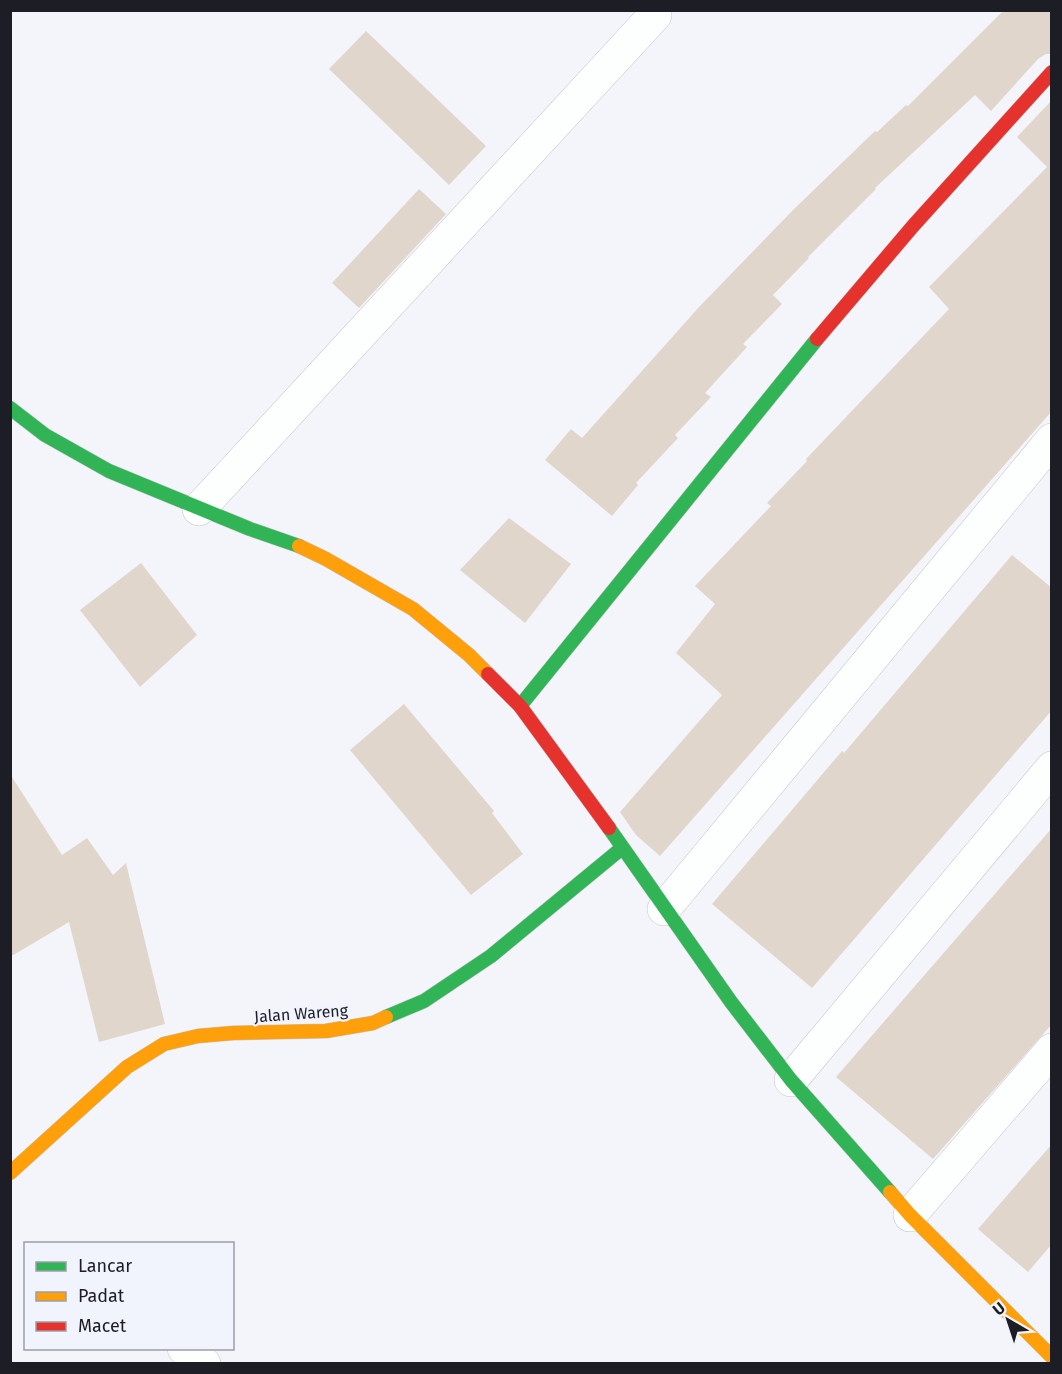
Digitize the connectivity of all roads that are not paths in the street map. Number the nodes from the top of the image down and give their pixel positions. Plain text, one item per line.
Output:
1 (655, 15) dead end
2 (1052, 72) edge
3 (10, 408) edge
4 (1052, 440) edge
5 (199, 509) junction
6 (520, 706) junction
7 (1052, 768) edge
8 (622, 848) junction
9 (664, 909) junction
10 (1052, 1050) edge
11 (791, 1080) junction
12 (10, 1173) edge
13 (910, 1215) junction
14 (186, 1350) edge
15 (1052, 1357) edge
16 (204, 1364) edge

1 - 5 street
2 - 6 street
3 - 5 street
4 - 9 street
5 - 6 street
6 - 8 street
7 - 11 street
8 - 9 street
8 - 12 street, Jalan Wareng
9 - 11 street
10 - 13 street
11 - 13 street
13 - 15 street
14 - 16 street

